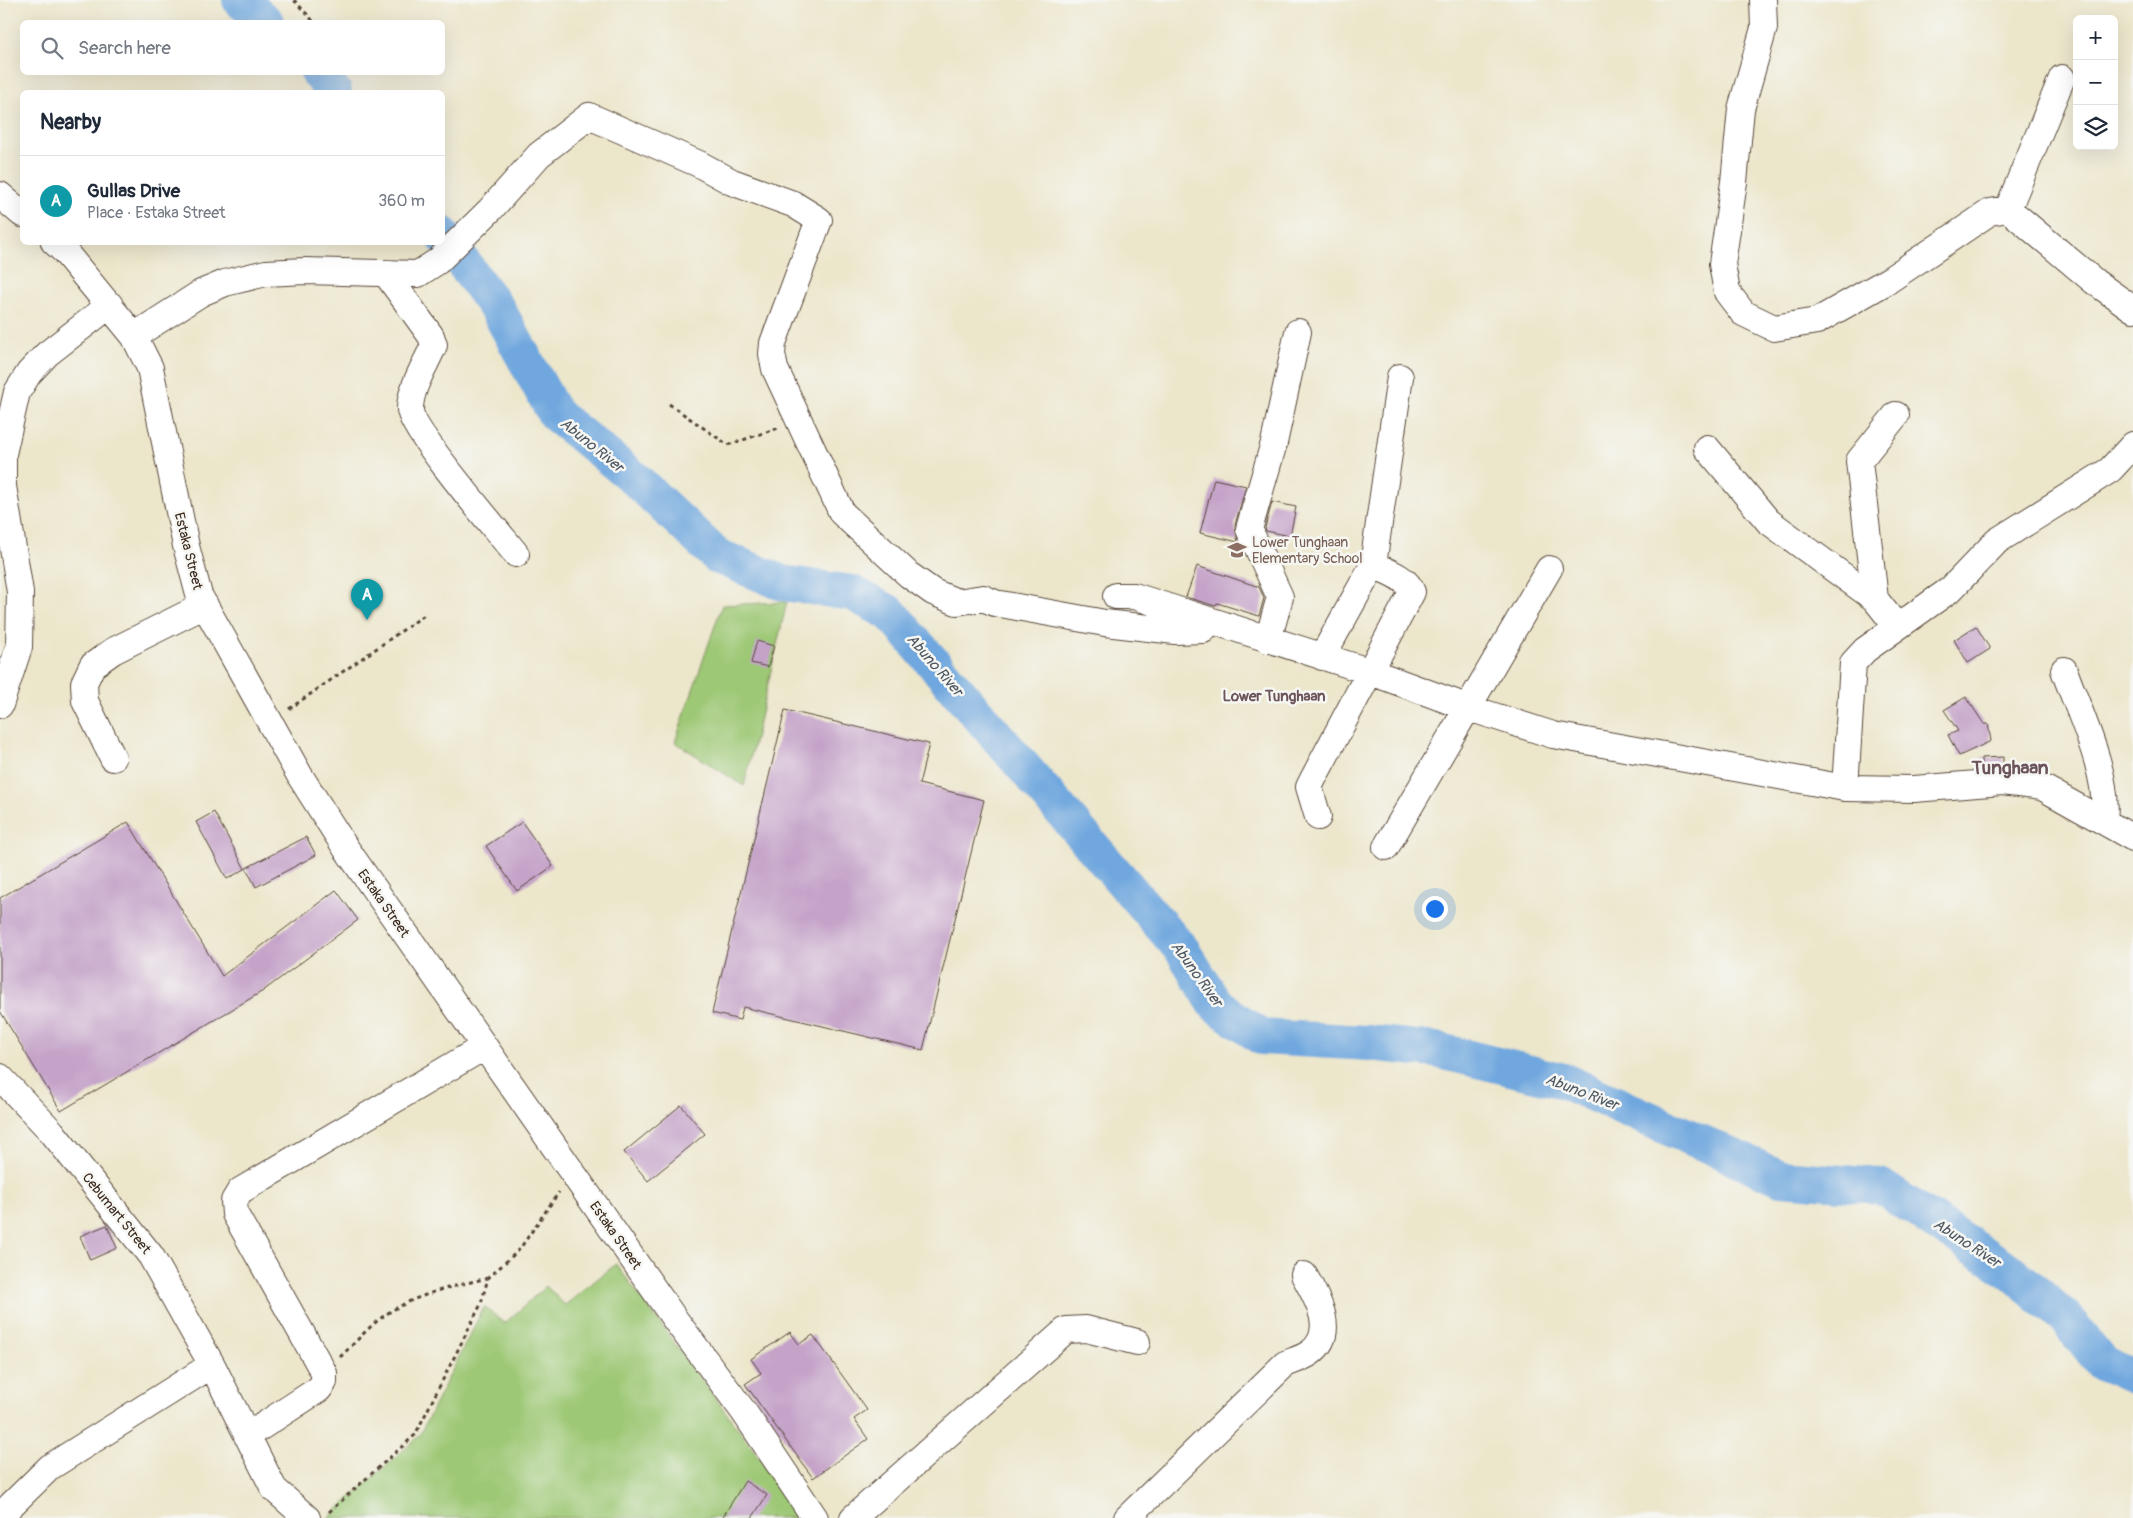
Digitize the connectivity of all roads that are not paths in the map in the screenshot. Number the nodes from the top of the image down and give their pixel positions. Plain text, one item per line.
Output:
1 (1763, 0) edge
2 (2062, 78) dead end
3 (0, 195) edge
4 (2008, 209) junction
5 (20, 212) edge
6 (57, 245) edge
7 (387, 275) junction
8 (110, 305) junction
9 (2133, 309) edge
10 (1298, 332) dead end
11 (134, 336) junction
12 (1400, 377) dead end
13 (1896, 415) dead end
14 (2133, 445) edge
15 (1707, 448) dead end
16 (2, 454) edge
17 (516, 554) dead end
18 (1373, 565) junction
19 (1549, 569) dead end
20 (1116, 596) dead end
21 (1875, 599) junction
22 (205, 605) junction
23 (1208, 620) junction
24 (1897, 627) junction
25 (1268, 640) junction
26 (1322, 657) junction
27 (2064, 670) dead end
28 (1371, 672) junction
29 (0, 705) edge
30 (1469, 708) junction
31 (113, 758) dead end
32 (1845, 788) junction
33 (1318, 817) dead end
34 (2104, 821) junction
35 (2133, 838) edge
36 (1386, 847) dead end
37 (484, 1047) junction
38 (0, 1078) edge
39 (1304, 1275) dead end
40 (1137, 1342) dead end
41 (212, 1365) junction
42 (247, 1436) junction
43 (0, 1516) edge
44 (307, 1518) edge
45 (815, 1518) edge
46 (853, 1518) edge
47 (1127, 1518) edge

1 - 4 street
2 - 4 street
3 - 5 street
4 - 9 street
6 - 8 street, Estaka Street
7 - 11 street
7 - 17 street
7 - 23 street
8 - 11 street, Estaka Street
8 - 16 street
10 - 25 street
11 - 22 street, Estaka Street
12 - 18 street
13 - 21 street
14 - 24 street
15 - 21 street
16 - 29 street
18 - 26 street
18 - 28 street
19 - 30 street
20 - 23 street
21 - 24 street
22 - 31 street
22 - 37 street, Estaka Street
23 - 25 street
24 - 32 street
25 - 26 street
26 - 28 street
27 - 34 street
28 - 30 street
28 - 33 street
30 - 32 street
30 - 36 street
32 - 34 street
34 - 35 street
37 - 42 street
37 - 45 street, Estaka Street
38 - 41 street, Cebumart Street
39 - 47 street
40 - 46 street
41 - 42 street, Cebumart Street
41 - 43 street
42 - 44 street, Cebumart Street

